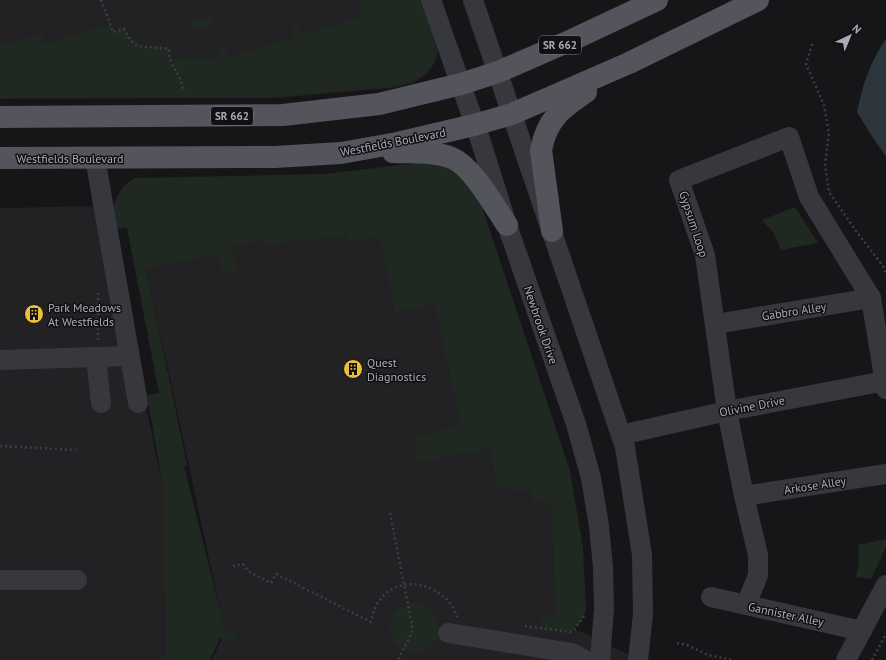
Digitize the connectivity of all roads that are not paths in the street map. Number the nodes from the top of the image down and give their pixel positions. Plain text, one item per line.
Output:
1 (431, 0) edge
2 (474, 0) edge
3 (656, 0) edge
4 (758, 0) edge
5 (628, 63) junction
6 (498, 72) junction
7 (461, 84) junction
8 (512, 114) junction
9 (0, 117) edge
10 (474, 125) junction
11 (364, 150) junction
12 (0, 158) edge
13 (95, 158) junction
14 (507, 225) junction
15 (552, 231) junction
16 (871, 298) junction
17 (716, 324) junction
18 (97, 352) junction
19 (129, 356) junction
20 (0, 360) edge
21 (885, 385) edge
22 (101, 403) dead end
23 (138, 403) dead end
24 (727, 411) junction
25 (621, 435) junction
26 (886, 474) edge
27 (744, 496) junction
28 (0, 580) edge
29 (77, 580) dead end
30 (886, 585) edge
31 (711, 597) dead end
32 (746, 605) junction
33 (862, 631) junction
34 (448, 633) dead end
35 (585, 660) edge
36 (600, 660) edge
37 (638, 660) edge
38 (846, 660) edge

1 - 7 street, Newbrook Drive
2 - 6 street
3 - 6 main road, SR 662
4 - 5 main road, Westfields Boulevard
5 - 8 main road, Westfields Boulevard
5 - 15 main road
6 - 7 main road, SR 662
6 - 8 street
7 - 9 main road, SR 662
7 - 10 street, Newbrook Drive
8 - 10 main road, Westfields Boulevard
8 - 15 street
10 - 11 main road, Westfields Boulevard
10 - 14 street, Newbrook Drive
11 - 13 main road, Westfields Boulevard
11 - 14 main road
12 - 13 main road, Westfields Boulevard
13 - 19 street
14 - 36 street, Newbrook Drive
15 - 25 street
16 - 17 street, Gabbro Alley
16 - 17 street, Gypsum Loop
16 - 21 street, Gypsum Loop
17 - 24 street, Gypsum Loop
18 - 19 street
18 - 20 street
18 - 22 street
19 - 23 street
21 - 24 street, Olivine Drive
24 - 25 street, Olivine Drive
24 - 27 street, Gypsum Loop
25 - 37 street
26 - 27 street, Arkose Alley
27 - 32 street, Gypsum Loop
28 - 29 street
30 - 33 street
31 - 32 street, Gannister Alley
32 - 33 street, Gannister Alley
33 - 38 street
34 - 35 street

